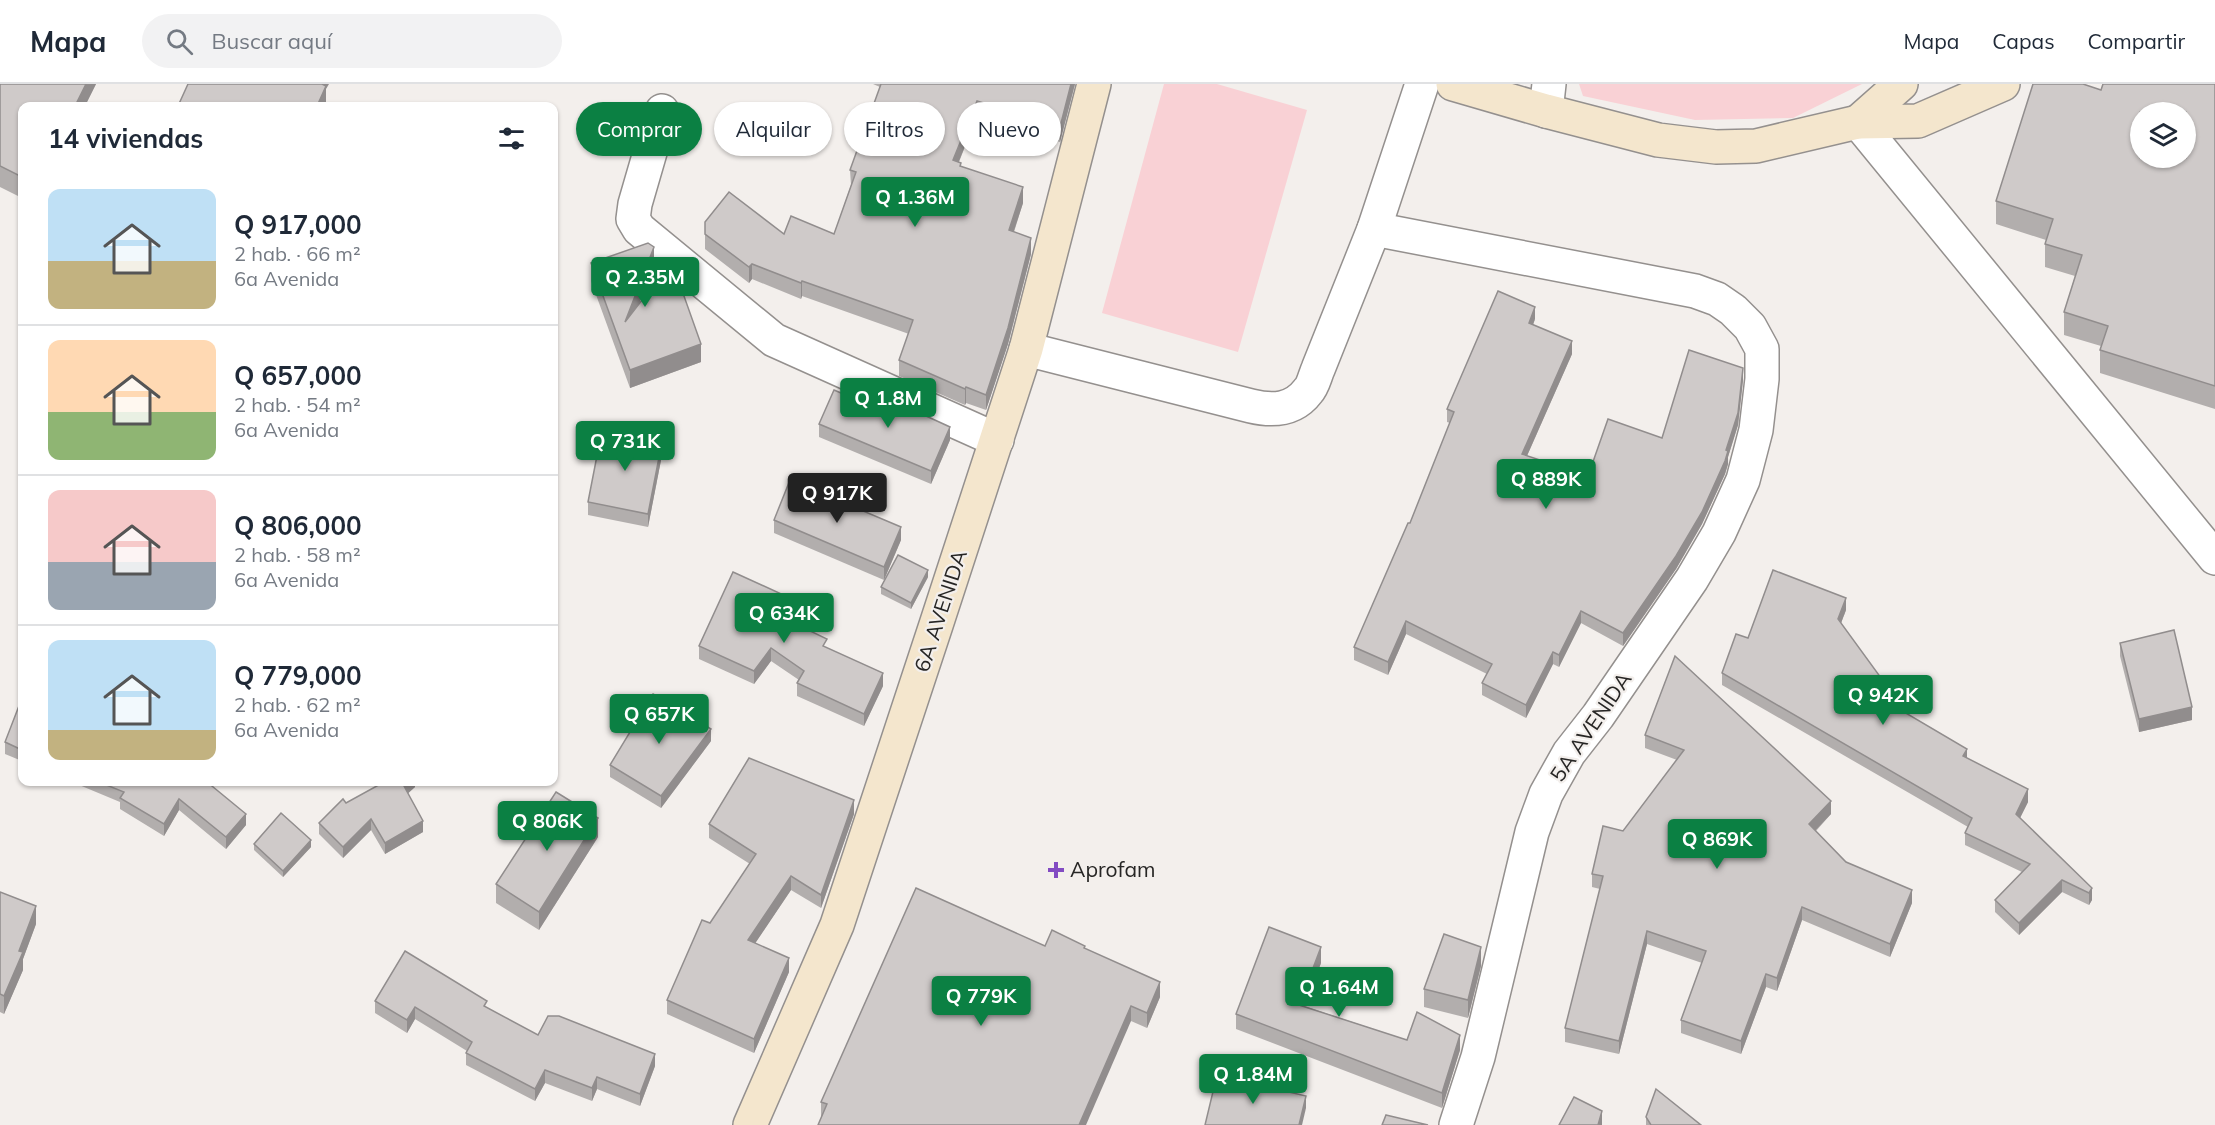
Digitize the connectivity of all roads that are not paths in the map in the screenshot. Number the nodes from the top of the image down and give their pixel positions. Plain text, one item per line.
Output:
1 (1094, 84) edge
2 (1422, 84) edge
3 (1453, 84) edge
4 (1900, 84) edge
5 (1991, 86) edge
6 (1547, 98) edge
7 (1857, 122) junction
8 (649, 156) edge
9 (1374, 229) junction
10 (1026, 350) junction
11 (997, 440) junction
12 (2215, 558) edge
13 (750, 1125) edge
14 (1456, 1125) edge

1 - 10 street, 6A AVENIDA
2 - 9 street
3 - 6 street
4 - 7 street
5 - 7 street
6 - 7 street
7 - 12 street
8 - 11 street
9 - 10 street
9 - 14 street, 5A AVENIDA
10 - 11 street, 6A AVENIDA
11 - 13 street, 6A AVENIDA

